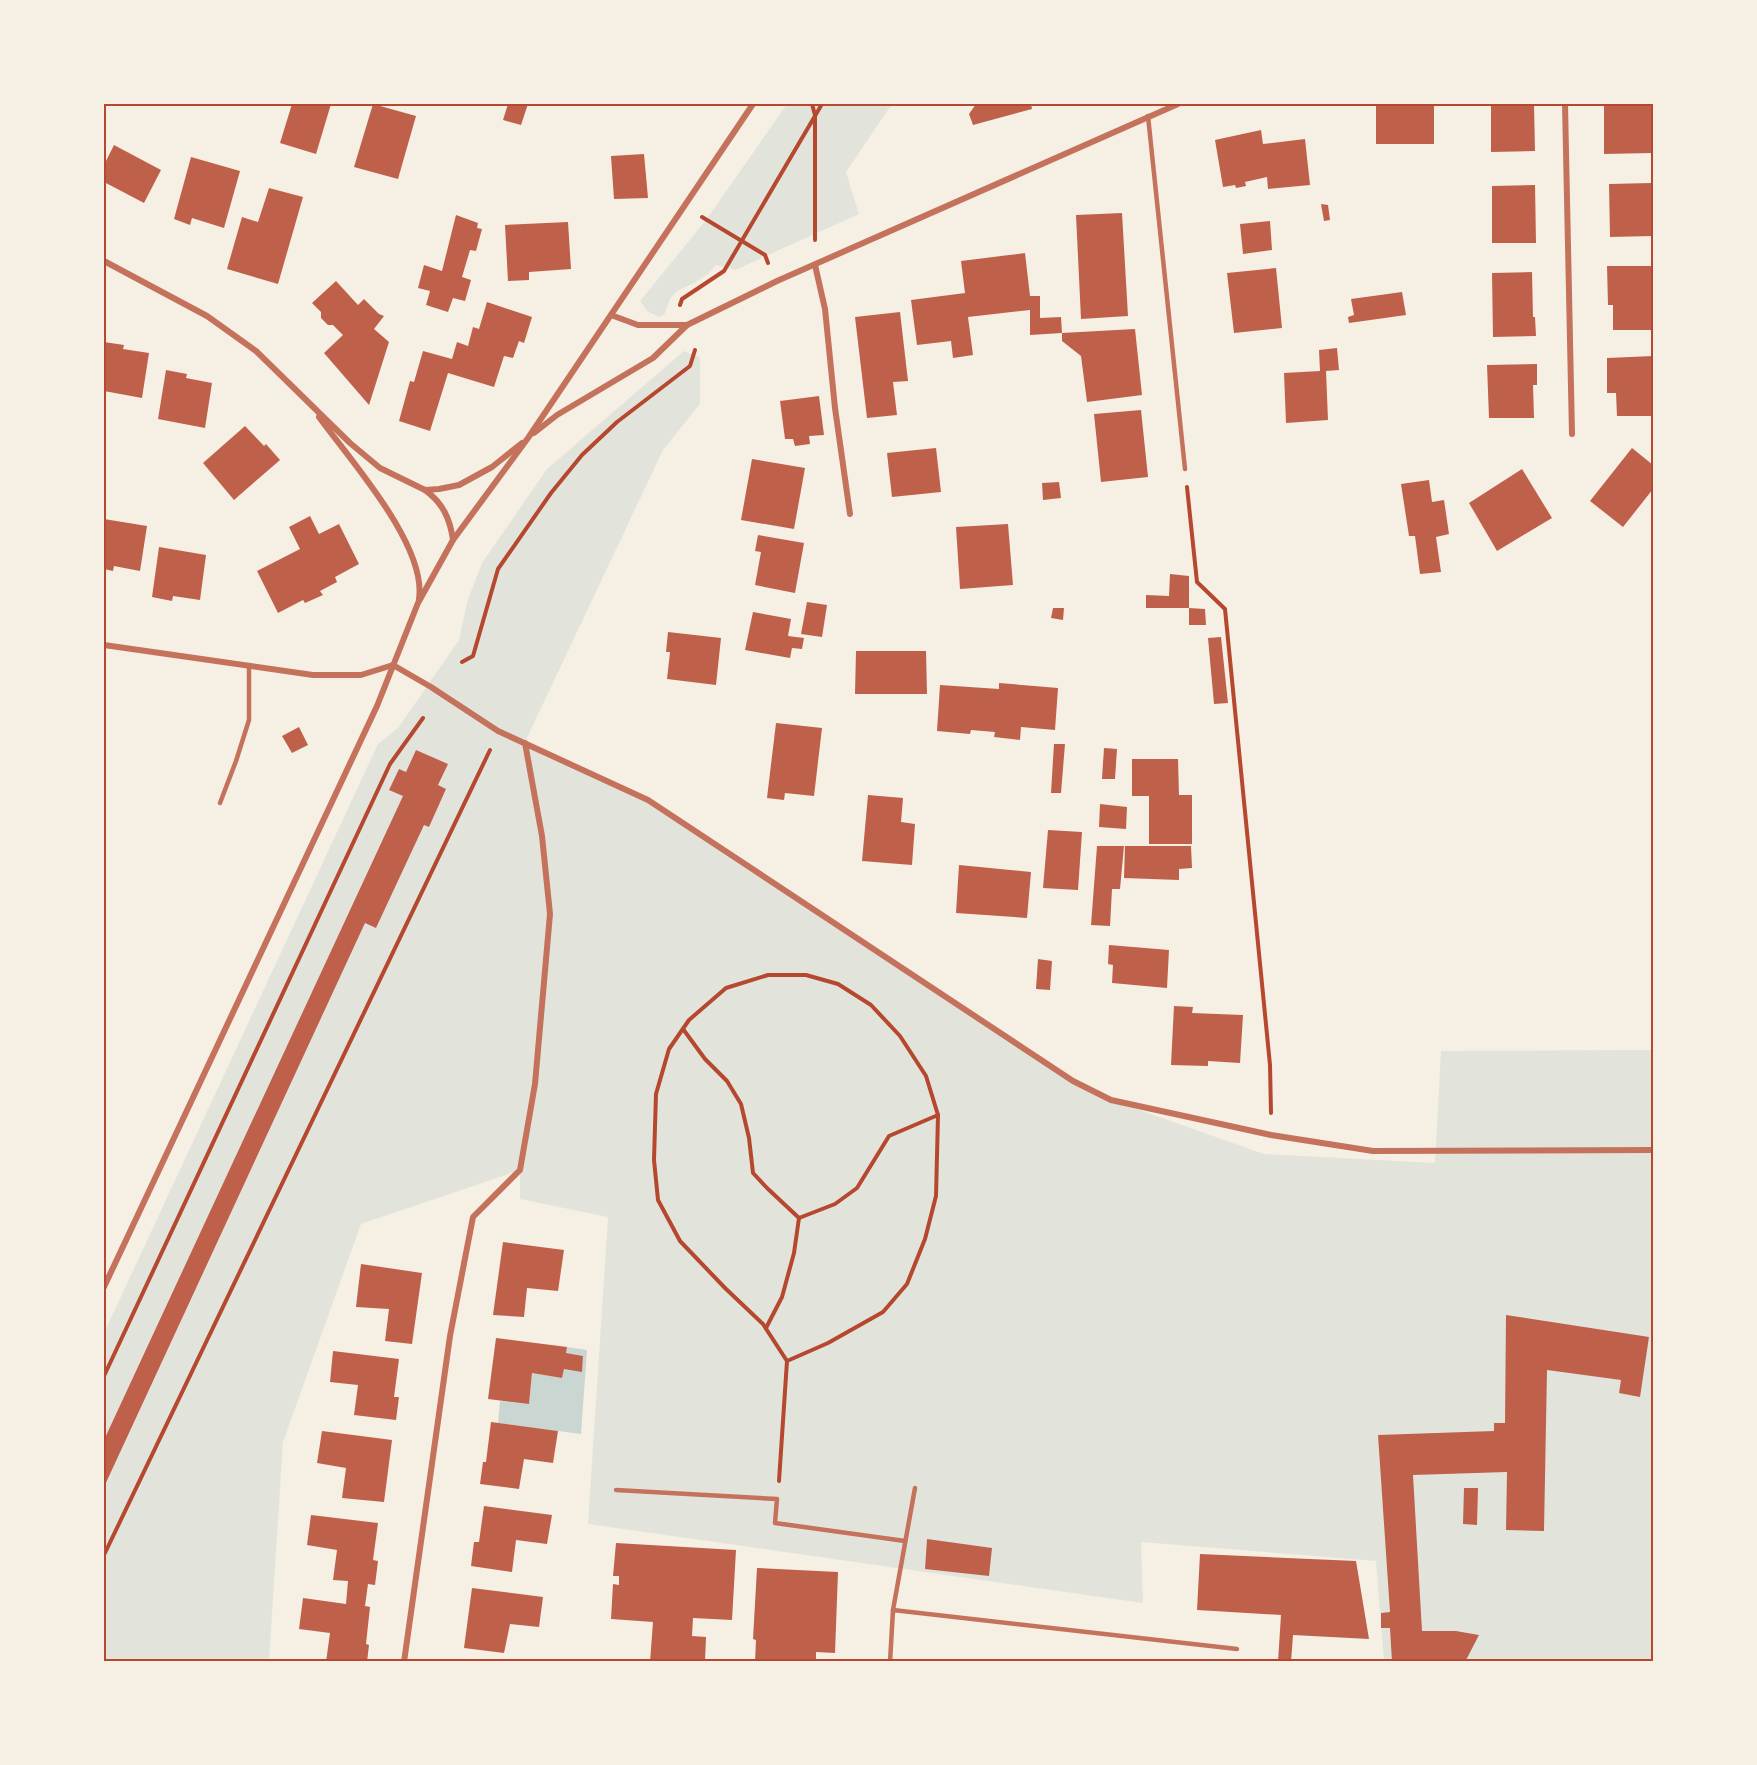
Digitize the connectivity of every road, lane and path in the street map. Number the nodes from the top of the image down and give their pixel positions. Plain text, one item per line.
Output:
1 (753, 104) edge
2 (812, 104) edge
3 (822, 104) edge
4 (1178, 104) edge
5 (1565, 104) edge
6 (815, 115) junction
7 (1148, 116) junction
8 (686, 202) junction
9 (743, 240) junction
10 (104, 261) edge
11 (815, 265) junction
12 (777, 281) junction
13 (679, 308) dead end
14 (611, 315) junction
15 (687, 325) junction
16 (695, 350) dead end
17 (308, 402) junction
18 (1572, 434) dead end
19 (528, 438) junction
20 (1185, 469) joint
21 (425, 490) junction
22 (850, 514) dead end
23 (453, 540) junction
24 (418, 603) junction
25 (104, 645) edge
26 (462, 662) dead end
27 (393, 664) junction
28 (249, 666) junction
29 (423, 718) dead end
30 (498, 731) junction
31 (525, 743) junction
32 (220, 803) dead end
33 (683, 1029) junction
34 (938, 1115) junction
35 (1271, 1134) junction
36 (1653, 1150) edge
37 (799, 1218) junction
38 (104, 1287) edge
39 (766, 1328) junction
40 (787, 1361) junction
41 (104, 1376) edge
42 (915, 1488) dead end
43 (616, 1490) dead end
44 (777, 1499) junction
45 (905, 1541) junction
46 (104, 1555) edge
47 (893, 1610) junction
48 (1237, 1649) dead end
49 (404, 1662) edge
50 (890, 1662) edge

1 - 8 street
2 - 6 path
3 - 6 path
4 - 7 street
5 - 18 street
6 - 9 path
6 - 11 path
7 - 11 street
7 - 20 lane
8 - 9 path
8 - 14 street
9 - 12 path
9 - 13 path
10 - 17 street
11 - 12 street
11 - 22 street
12 - 15 street
14 - 15 street
14 - 19 street
15 - 19 street
16 - 26 path
17 - 21 street
17 - 24 street
19 - 21 street
19 - 23 street
20 - 35 path
21 - 23 street
23 - 24 street
24 - 27 street
25 - 28 street
27 - 28 street
27 - 30 street
27 - 38 street
28 - 32 lane
29 - 41 path
30 - 31 street
30 - 46 path
31 - 35 street
31 - 49 street
33 - 34 path
33 - 37 path
33 - 39 path
34 - 37 path
34 - 40 path
35 - 36 street
37 - 39 path
39 - 40 path
40 - 44 path
42 - 45 lane
43 - 44 lane
44 - 45 lane
45 - 47 lane
47 - 48 lane
47 - 50 lane

